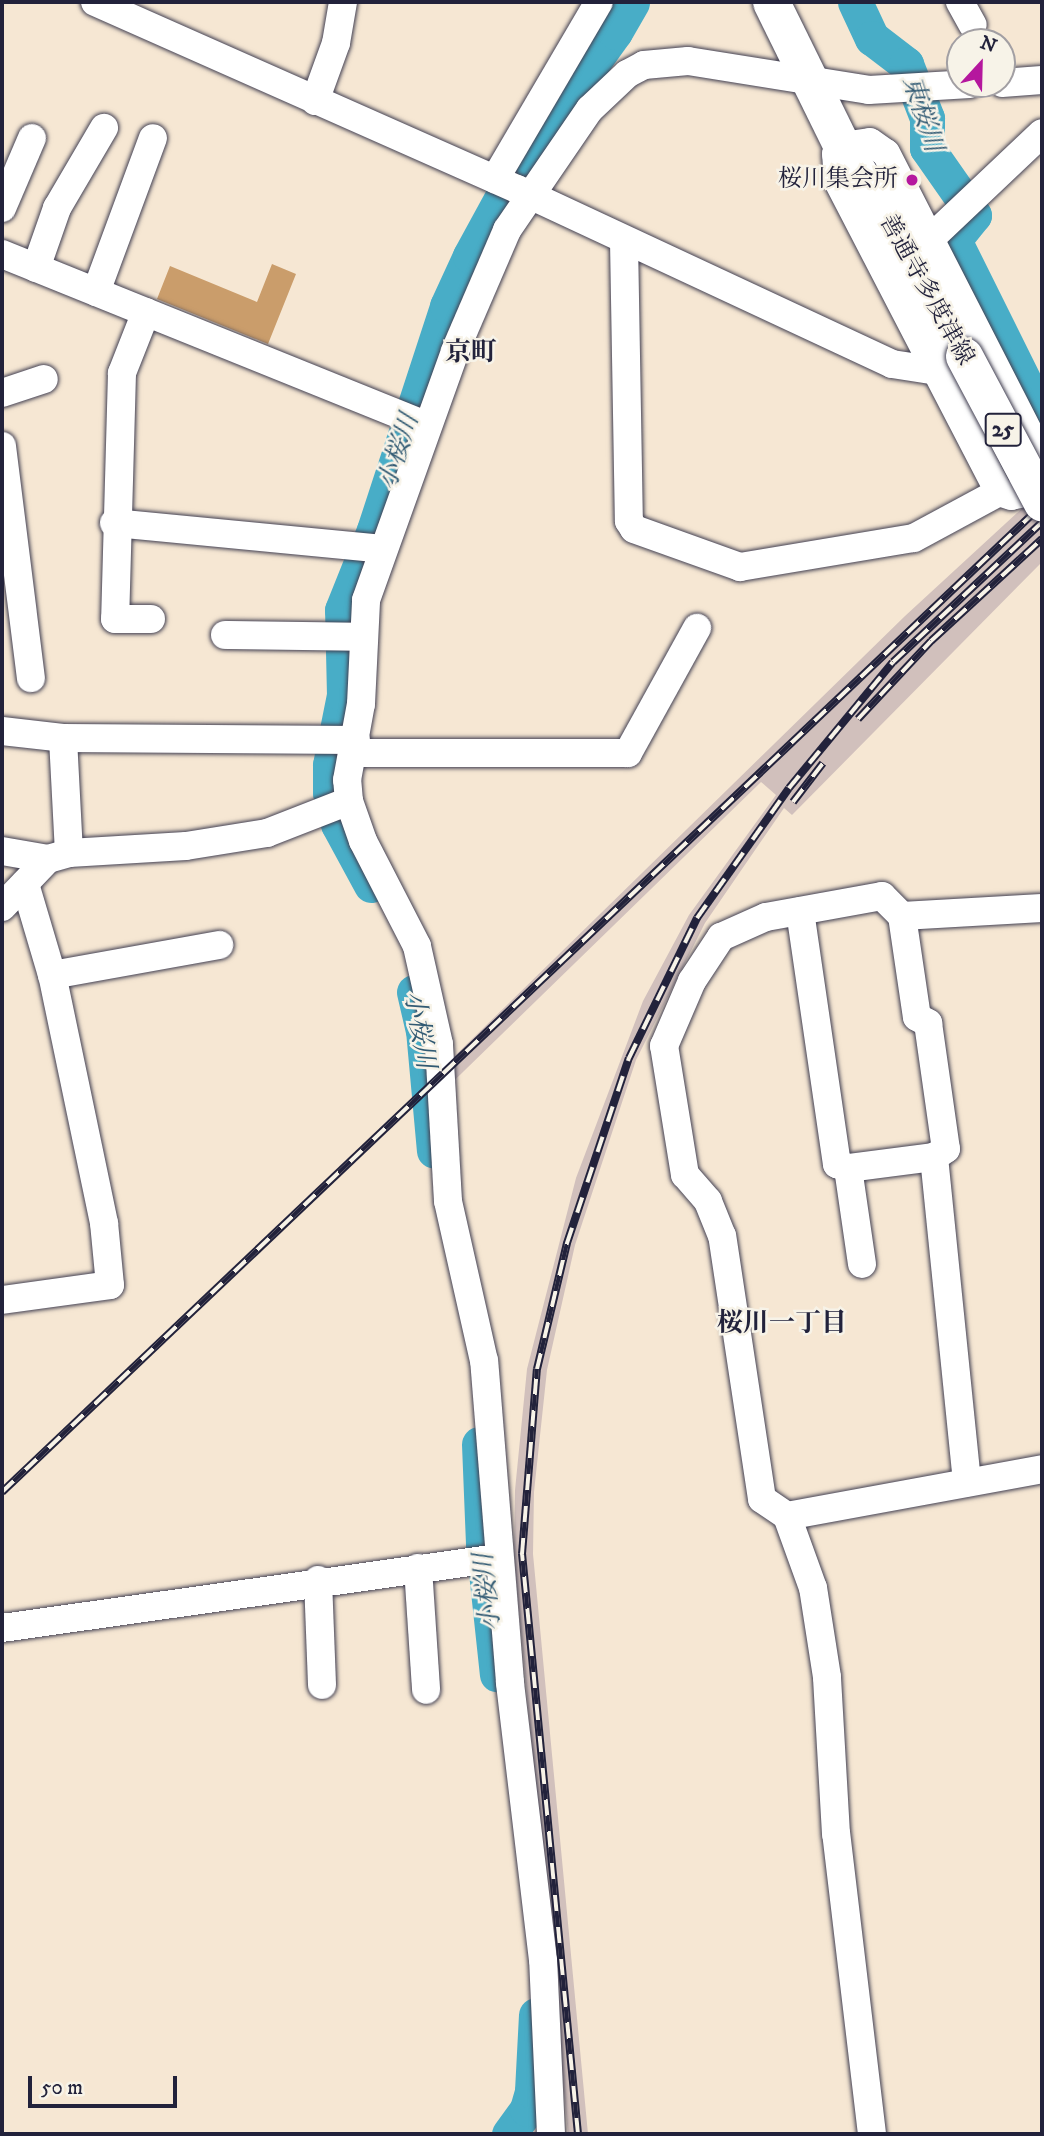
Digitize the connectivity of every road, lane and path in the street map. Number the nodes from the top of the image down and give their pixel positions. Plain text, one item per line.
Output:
1 (95, 2) edge
2 (343, 2) edge
3 (599, 2) edge
4 (771, 2) edge
5 (123, 8) edge
6 (810, 80) junction
7 (1042, 80) edge
8 (1016, 82) edge
9 (946, 85) edge
10 (315, 101) junction
11 (104, 128) dead end
12 (1042, 133) edge
13 (32, 138) dead end
14 (153, 138) dead end
15 (842, 146) junction
16 (509, 186) junction
17 (2, 208) edge
18 (930, 239) junction
19 (624, 241) junction
20 (2, 254) edge
21 (36, 268) junction
22 (96, 292) junction
23 (145, 312) junction
24 (951, 363) junction
25 (44, 379) dead end
26 (2, 393) edge
27 (416, 422) junction
28 (2, 446) edge
29 (999, 492) junction
30 (1042, 503) edge
31 (6, 517) edge
32 (114, 523) junction
33 (372, 548) junction
34 (152, 619) dead end
35 (697, 628) dead end
36 (14, 633) edge
37 (225, 635) dead end
38 (348, 638) junction
39 (31, 678) dead end
40 (2, 731) edge
41 (63, 738) junction
42 (345, 743) junction
43 (338, 805) junction
44 (2, 851) edge
45 (58, 856) junction
46 (25, 884) junction
47 (2, 907) edge
48 (1042, 908) edge
49 (800, 911) junction
50 (902, 916) junction
51 (219, 945) dead end
52 (52, 975) junction
53 (934, 1157) junction
54 (848, 1168) junction
55 (862, 1264) dead end
56 (2, 1300) edge
57 (1042, 1469) edge
58 (967, 1482) junction
59 (787, 1516) junction
60 (486, 1559) junction
61 (418, 1568) junction
62 (318, 1580) junction
63 (2, 1628) edge
64 (322, 1685) dead end
65 (426, 1690) dead end
66 (551, 2134) edge
67 (872, 2134) edge

1 - 5 street
2 - 10 street
3 - 16 street
4 - 6 main road, 善通寺多度津線 / 25
5 - 10 street
6 - 9 street
6 - 15 main road, 善通寺多度津線 / 25
6 - 16 street
7 - 8 street
10 - 16 street
11 - 21 street
12 - 18 street
13 - 17 street
14 - 22 street
15 - 18 street
15 - 24 main road, 善通寺多度津線 / 25
16 - 19 street
16 - 27 street
18 - 29 street
19 - 24 street
19 - 29 street
20 - 21 street
21 - 22 street
22 - 23 street
23 - 27 street
23 - 32 street
24 - 29 street
24 - 30 main road, 善通寺多度津線 / 25, bridge
25 - 26 street
27 - 33 street
28 - 31 street
31 - 36 street
32 - 33 street
32 - 34 street
33 - 38 street
35 - 42 street
36 - 39 street
37 - 38 street
38 - 42 street
40 - 41 street
41 - 42 street
41 - 45 street
42 - 43 street
43 - 45 street
43 - 60 street
44 - 45 street
45 - 46 street
46 - 47 street
46 - 52 street
48 - 50 street
49 - 50 street
49 - 54 street
49 - 59 street
50 - 53 street
51 - 52 street
52 - 56 street
53 - 54 street
53 - 58 street
54 - 55 street
57 - 58 street
58 - 59 street
59 - 67 street
60 - 61 street
60 - 66 street
61 - 62 street
61 - 65 street
62 - 63 street
62 - 64 street

